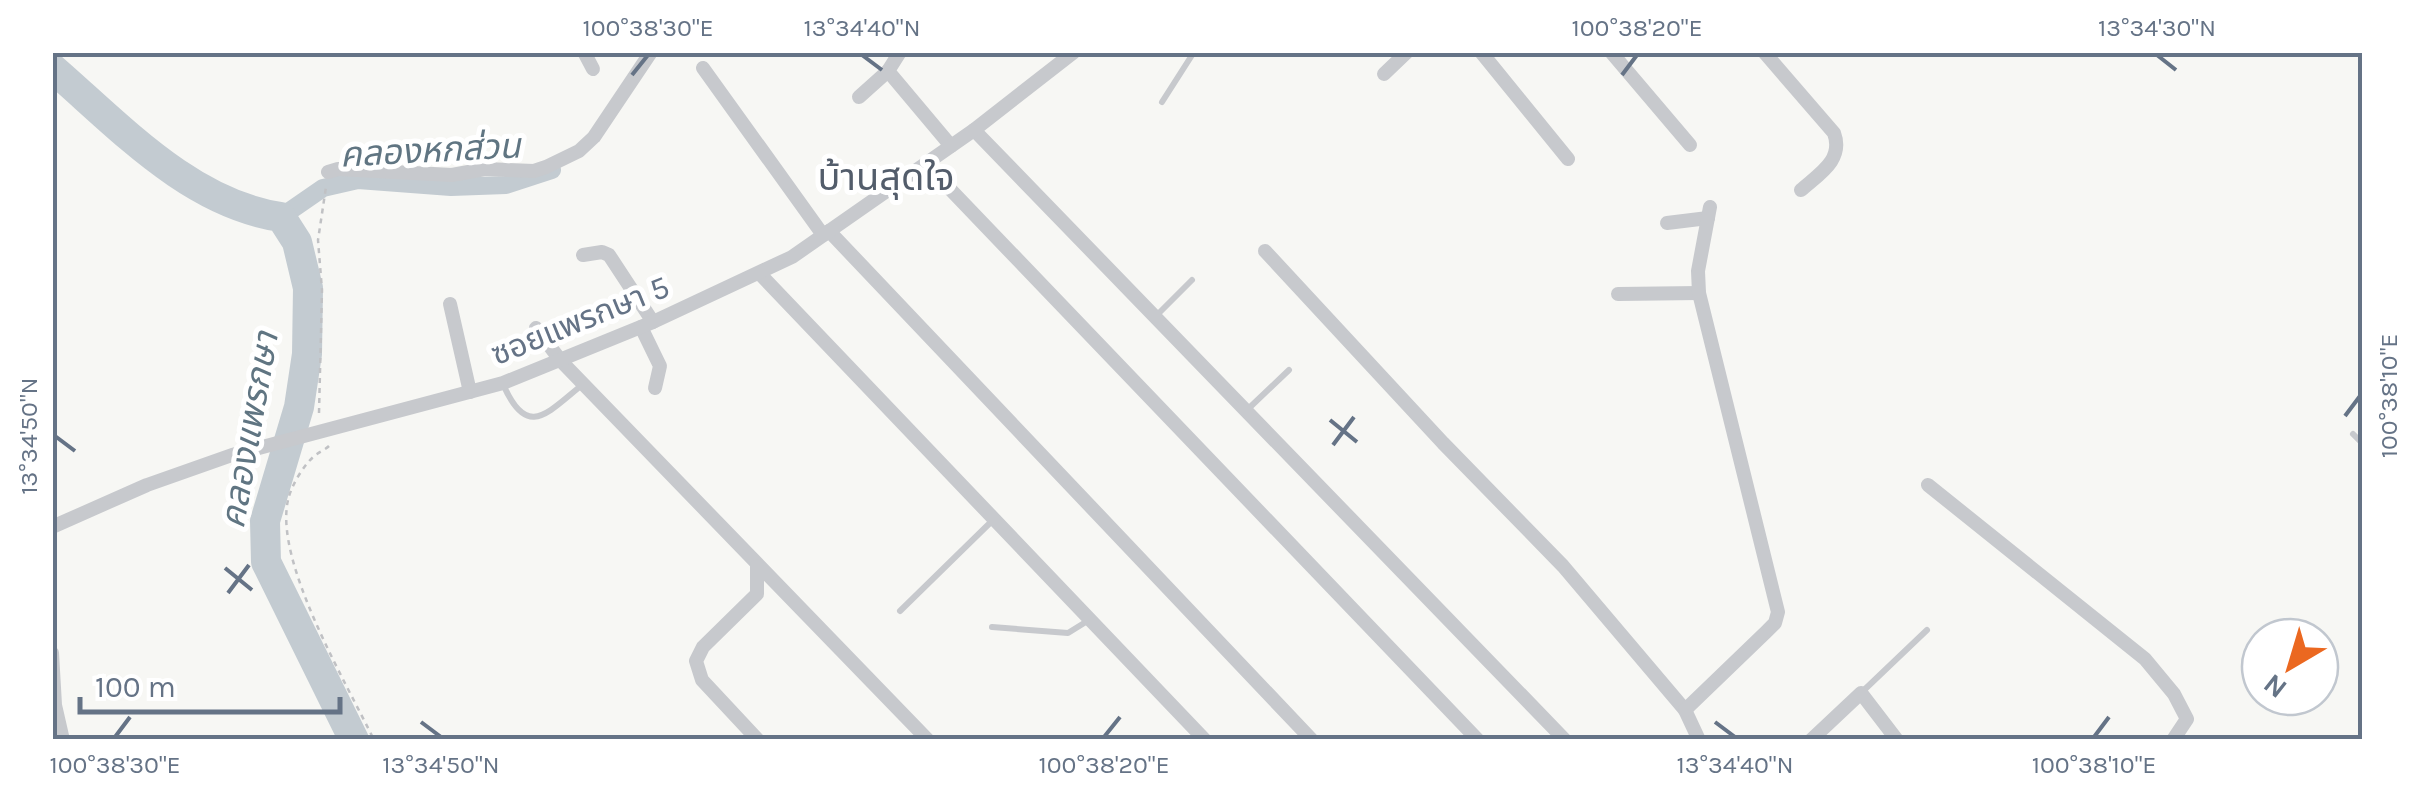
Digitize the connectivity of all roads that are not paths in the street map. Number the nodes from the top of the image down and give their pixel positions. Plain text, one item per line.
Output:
1 (584, 52) edge
2 (650, 52) edge
3 (900, 52) edge
4 (1074, 52) edge
5 (1194, 52) edge
6 (1407, 52) edge
7 (1481, 52) edge
8 (1611, 52) edge
9 (1764, 52) edge
10 (703, 68) dead end
11 (592, 70) dead end
12 (888, 71) junction
13 (1384, 74) dead end
14 (859, 97) dead end
15 (1162, 102) dead end
16 (974, 130) junction
17 (1690, 145) dead end
18 (951, 146) junction
19 (1568, 159) dead end
20 (926, 164) junction
21 (328, 172) dead end
22 (1801, 190) dead end
23 (1668, 223) dead end
24 (826, 233) junction
25 (1265, 251) dead end
26 (582, 254) dead end
27 (760, 274) junction
28 (1192, 280) dead end
29 (1618, 294) dead end
30 (1692, 294) junction
31 (450, 304) dead end
32 (1155, 316) junction
33 (647, 325) junction
34 (536, 328) dead end
35 (561, 362) junction
36 (1289, 370) dead end
37 (503, 383) junction
38 (583, 384) junction
39 (655, 388) dead end
40 (470, 392) junction
41 (1246, 411) junction
42 (2353, 434) dead end
43 (2362, 443) edge
44 (1928, 485) dead end
45 (994, 520) junction
46 (52, 527) edge
47 (756, 566) junction
48 (900, 612) dead end
49 (1090, 619) junction
50 (992, 627) dead end
51 (1927, 630) dead end
52 (52, 653) edge
53 (1861, 693) junction
54 (1686, 710) junction
55 (63, 740) edge
56 (758, 740) edge
57 (928, 740) edge
58 (1205, 740) edge
59 (1312, 740) edge
60 (1478, 740) edge
61 (1564, 740) edge
62 (1699, 740) edge
63 (1810, 740) edge
64 (1897, 740) edge
65 (2173, 740) edge

1 - 11 street
2 - 21 street
3 - 12 street
4 - 16 street, ซอยแพรกษา 5
5 - 15 lane
6 - 13 street
7 - 19 street
8 - 17 street
9 - 22 street
10 - 24 street
12 - 14 street
12 - 18 street
16 - 18 street, ซอยแพรกษา 5
16 - 32 street
18 - 20 street, ซอยแพรกษา 5
20 - 24 street, ซอยแพรกษา 5
20 - 60 street
23 - 30 street
24 - 27 street, ซอยแพรกษา 5
24 - 59 street
25 - 54 street
26 - 33 street
27 - 33 street, ซอยแพรกษา 5
27 - 45 street
28 - 32 lane
29 - 30 street
30 - 54 street
31 - 40 street
32 - 41 street
33 - 35 street, ซอยแพรกษา 5
33 - 39 street
34 - 35 street
35 - 37 street, ซอยแพรกษา 5
35 - 38 street
36 - 41 lane
37 - 38 lane
37 - 40 street, ซอยแพรกษา 5
38 - 47 street
40 - 46 street, ซอยแพรกษา 5
41 - 61 street
42 - 43 lane
44 - 65 street
45 - 48 lane
45 - 49 street
47 - 56 street
47 - 57 street
49 - 50 lane
49 - 58 street
51 - 53 lane
52 - 55 street
53 - 63 street
53 - 64 street
54 - 62 street

